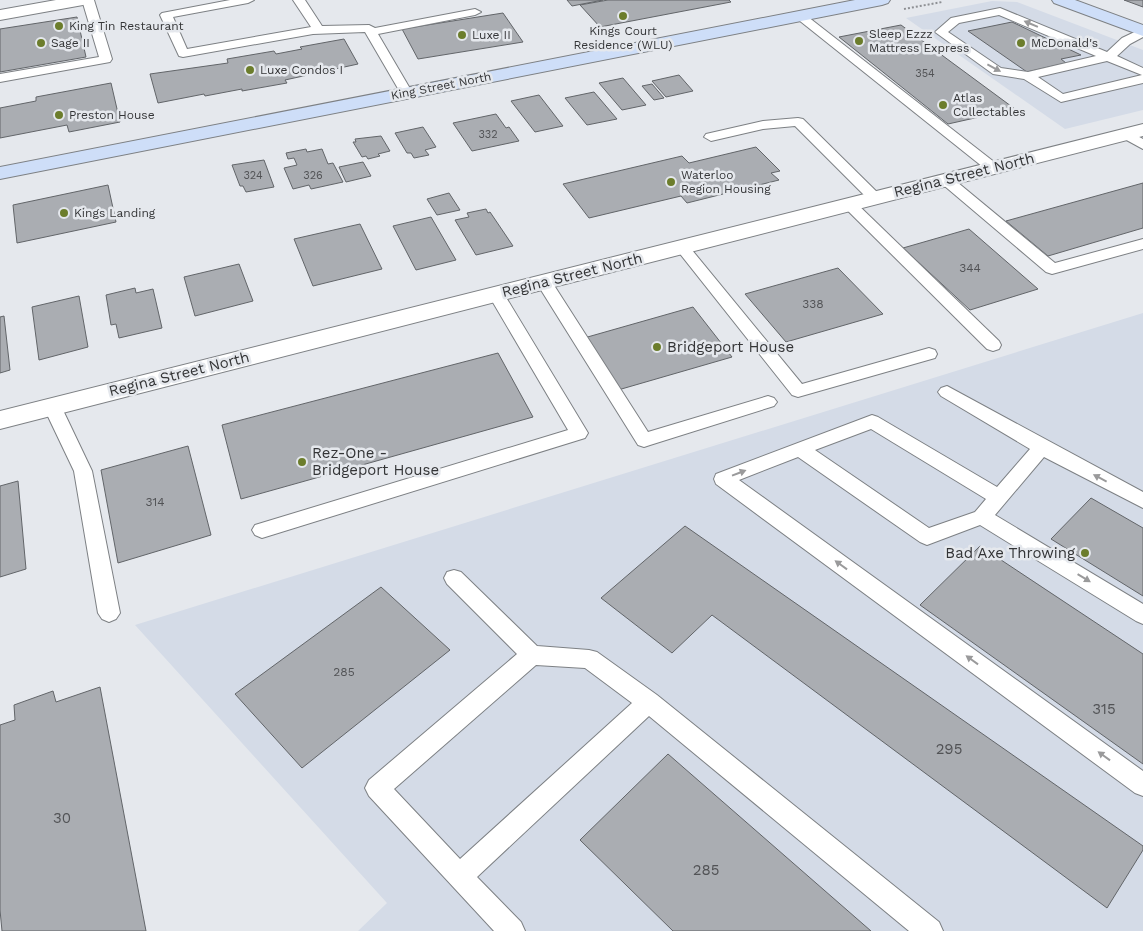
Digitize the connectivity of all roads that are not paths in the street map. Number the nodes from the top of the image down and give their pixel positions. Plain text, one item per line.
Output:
1 (83, 0) edge
2 (88, 0) edge
3 (248, 0) edge
4 (299, 0) edge
5 (882, 0) edge
6 (1060, 0) edge
7 (475, 12) dead end
8 (0, 14) edge
9 (799, 14) junction
10 (319, 30) junction
11 (371, 32) junction
12 (1143, 32) edge
13 (1108, 57) junction
14 (1143, 72) edge
15 (1028, 76) junction
16 (0, 78) edge
17 (1143, 78) edge
18 (406, 92) junction
19 (1137, 136) edge
20 (710, 137) dead end
21 (993, 168) junction
22 (0, 173) edge
23 (946, 180) junction
24 (875, 198) junction
25 (849, 204) junction
26 (1143, 244) edge
27 (682, 247) junction
28 (544, 282) junction
29 (496, 294) junction
30 (993, 345) dead end
31 (929, 354) dead end
32 (946, 392) dead end
33 (768, 402) dead end
34 (52, 406) junction
35 (0, 420) edge
36 (1042, 447) junction
37 (800, 449) junction
38 (999, 497) junction
39 (1143, 501) edge
40 (982, 517) junction
41 (262, 530) dead end
42 (454, 578) dead end
43 (109, 613) dead end
44 (1143, 614) edge
45 (532, 655) junction
46 (649, 702) junction
47 (1143, 785) edge
48 (459, 877) junction
49 (512, 931) edge
50 (930, 931) edge

1 - 8 street
2 - 16 lane
3 - 10 lane
4 - 10 lane
5 - 9 main road, King Street North
6 - 12 main road
7 - 11 lane
9 - 18 main road, King Street North
9 - 21 lane
10 - 11 lane
11 - 18 lane
12 - 13 lane
13 - 14 lane
13 - 15 lane
13 -> 15 lane
15 - 17 lane
18 - 22 main road, King Street North
19 - 21 street, Regina Street North
20 - 24 lane
21 - 23 street, Regina Street North
23 - 24 street, Regina Street North
23 - 26 lane
24 - 25 street, Regina Street North
25 - 27 street, Regina Street North
25 - 30 lane
27 - 28 street, Regina Street North
27 - 31 lane
28 - 29 street, Regina Street North
28 - 33 lane
29 - 34 street, Regina Street North
29 - 41 lane
32 - 36 lane
34 - 35 street, Regina Street North
34 - 43 lane
36 - 38 lane
39 -> 36 lane
37 - 38 lane
37 - 40 lane
47 -> 37 lane
38 - 40 lane
40 -> 44 lane
42 - 45 lane
45 - 46 lane
45 - 48 lane
46 - 48 lane
46 - 50 lane
48 - 49 lane

